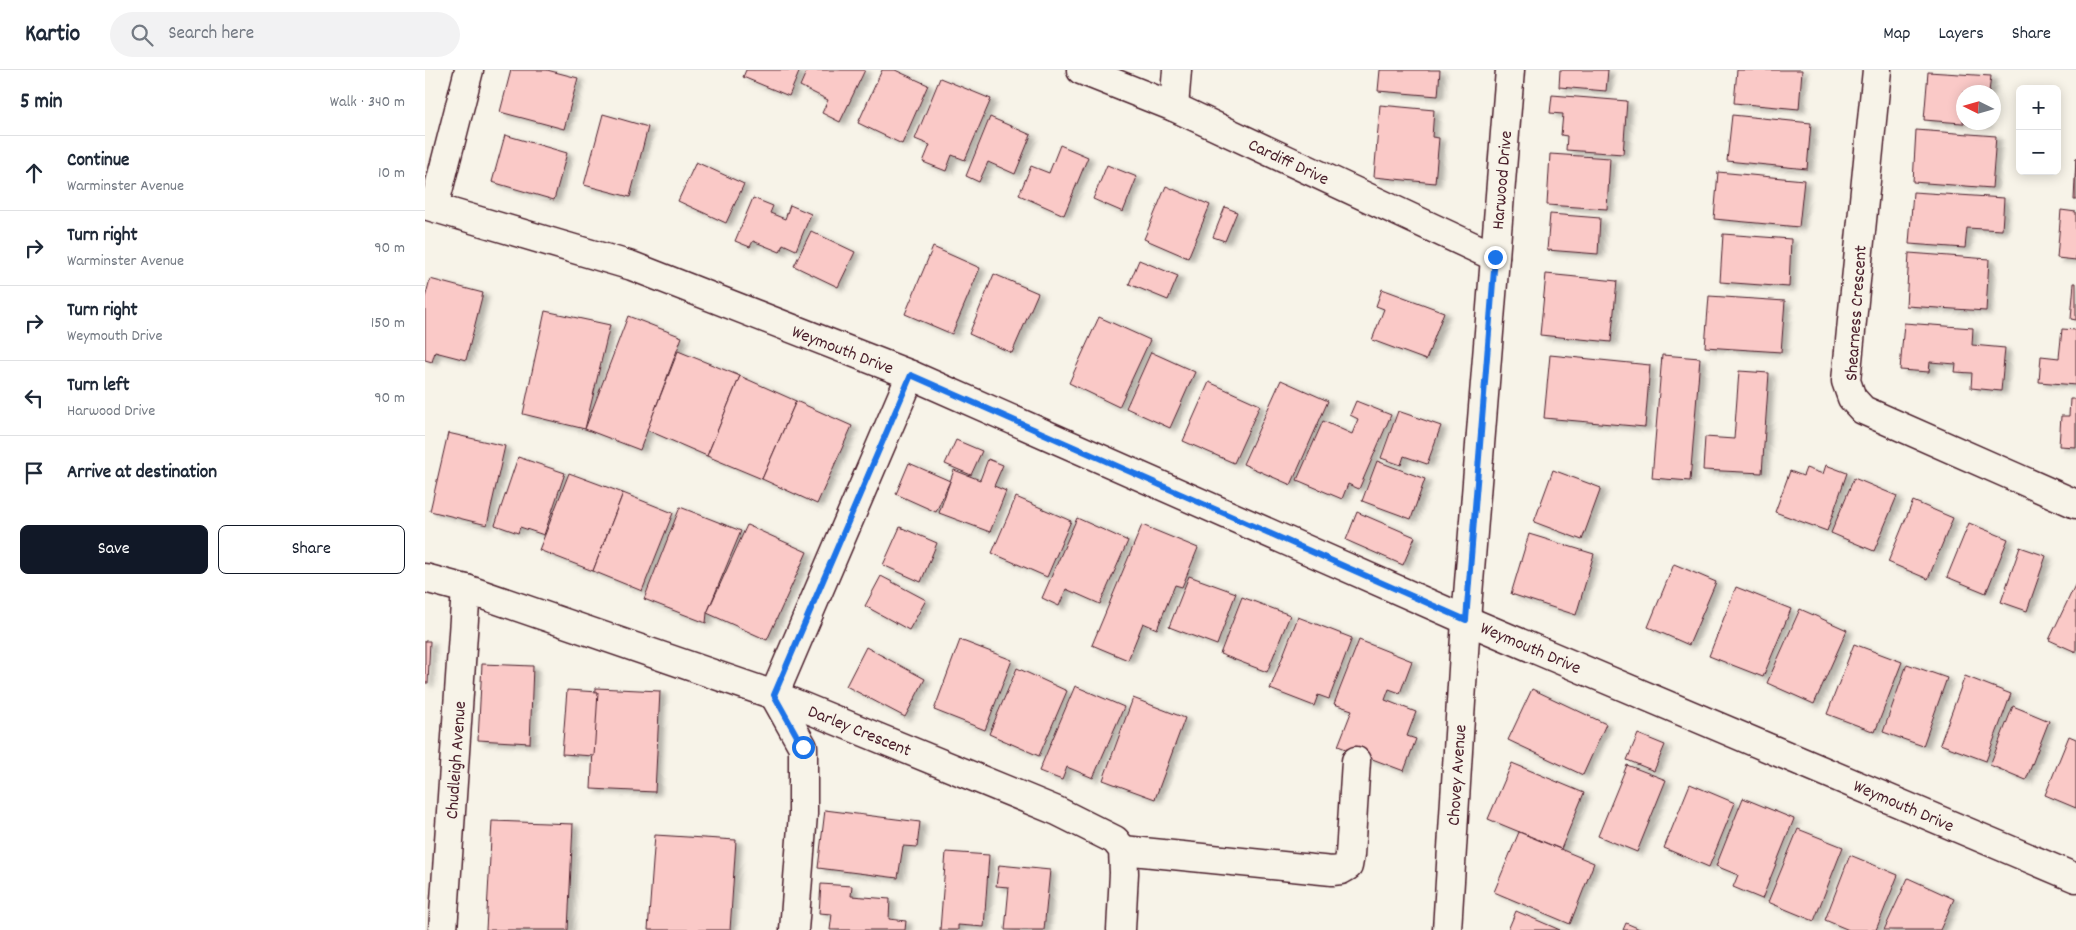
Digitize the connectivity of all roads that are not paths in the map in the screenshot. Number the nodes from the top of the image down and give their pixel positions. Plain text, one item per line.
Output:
1 (469, 70) edge
2 (1081, 70) edge
3 (1177, 70) edge
4 (1510, 70) edge
5 (1877, 70) edge
6 (1174, 107) junction
7 (429, 206) edge
8 (1495, 257) junction
9 (911, 375) junction
10 (2076, 504) edge
11 (425, 578) edge
12 (466, 590) junction
13 (1466, 620) junction
14 (774, 695) junction
15 (1356, 760) dead end
16 (1123, 850) junction
17 (2076, 878) edge
18 (443, 930) edge
19 (794, 930) edge
20 (1121, 930) edge
21 (1447, 930) edge

1 - 7 street
2 - 6 street, Cardiff Drive
3 - 6 street
4 - 8 street, Harwood Drive
5 - 10 street, Shearness Crescent
6 - 8 street, Cardiff Drive
7 - 9 street, Weymouth Drive
8 - 13 street, Harwood Drive
9 - 13 street, Weymouth Drive
9 - 14 street
11 - 12 street, Darley Crescent
12 - 14 street, Darley Crescent
12 - 18 street, Chudleigh Avenue
13 - 17 street, Weymouth Drive
13 - 21 street, Chovey Avenue
14 - 16 street, Darley Crescent
14 - 19 street
15 - 16 street
16 - 20 street

